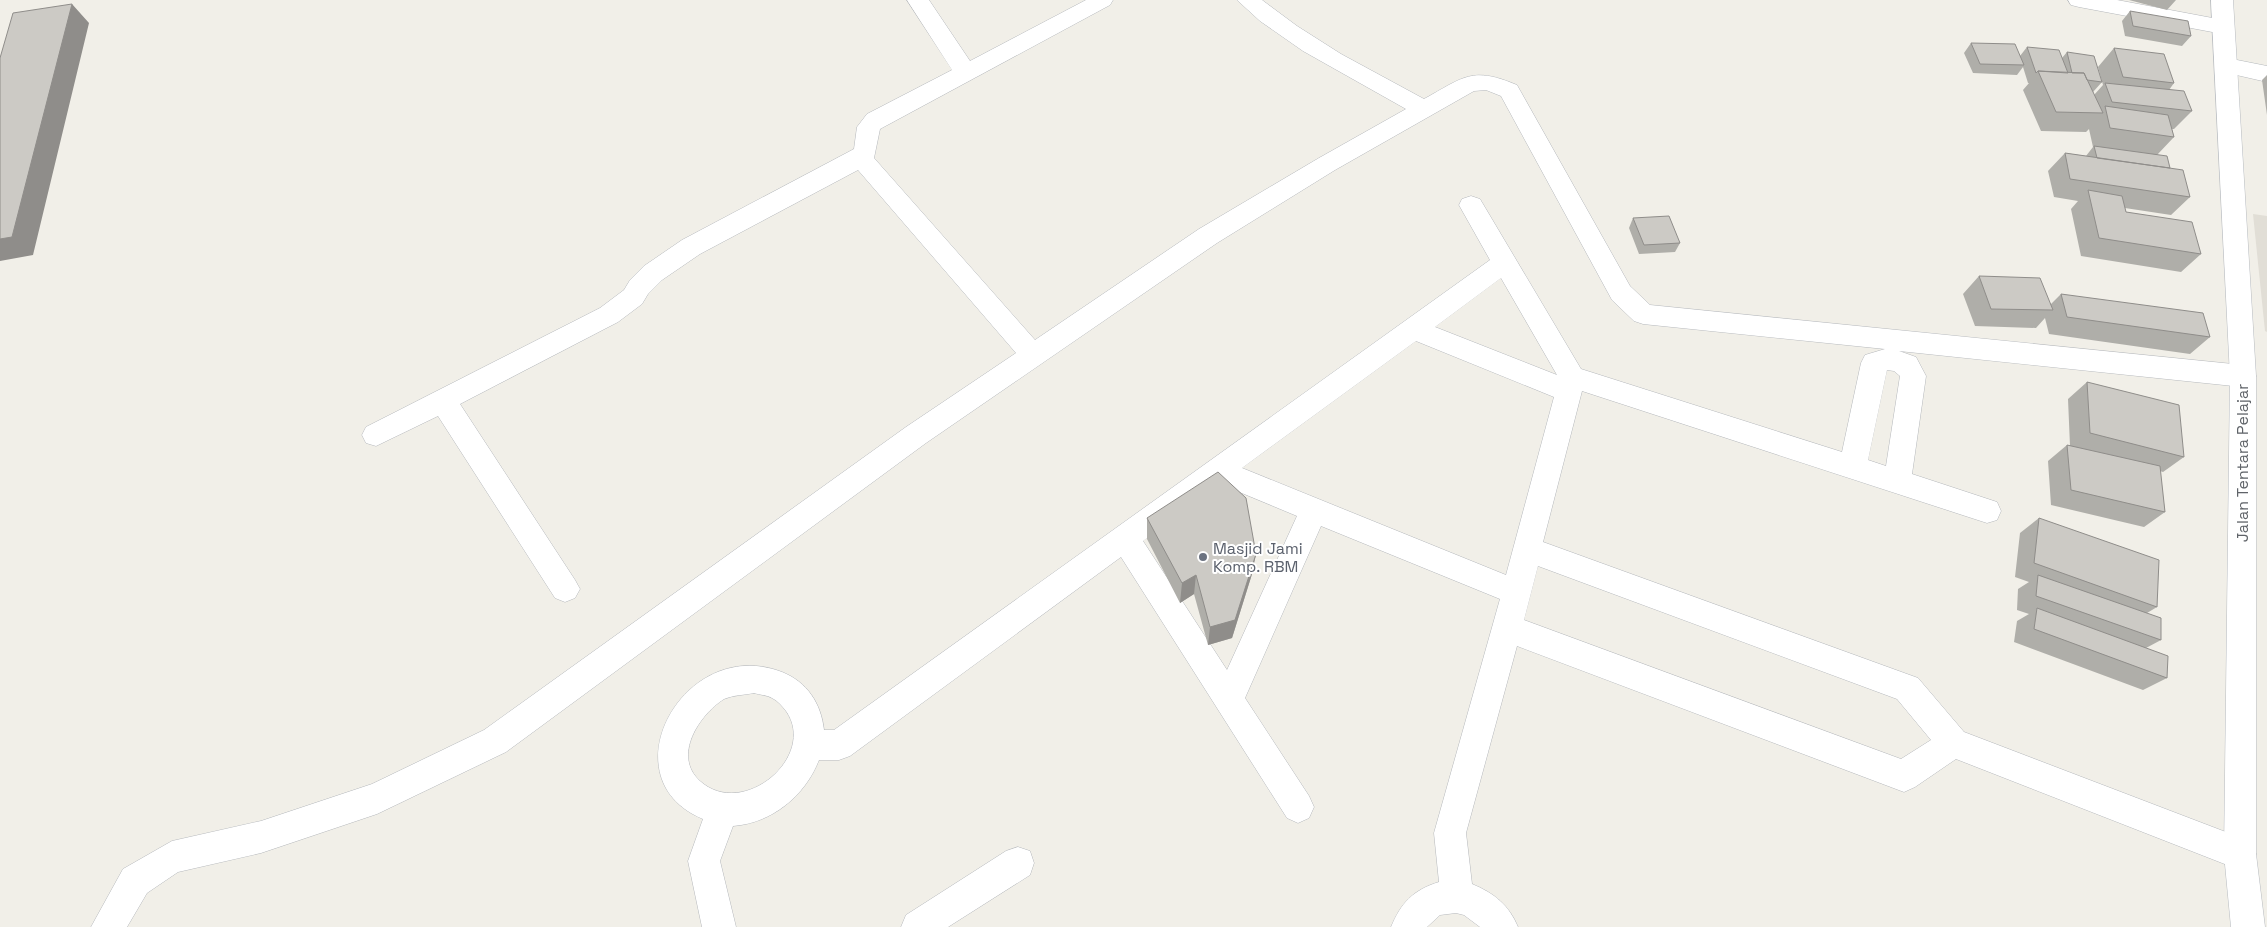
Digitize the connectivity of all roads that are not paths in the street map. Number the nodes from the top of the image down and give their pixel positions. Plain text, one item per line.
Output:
1 (918, 0) edge
2 (1102, 0) edge
3 (1248, 0) edge
4 (2079, 0) edge
5 (2222, 0) edge
6 (2223, 27) junction
7 (2227, 66) junction
8 (966, 73) junction
9 (2267, 74) edge
10 (1425, 109) junction
11 (860, 157) junction
12 (1471, 205) dead end
13 (1504, 263) junction
14 (1413, 329) junction
15 (1033, 355) junction
16 (2243, 376) junction
17 (1570, 384) junction
18 (443, 400) junction
19 (376, 435) dead end
20 (1853, 468) junction
21 (1218, 471) junction
22 (1897, 482) junction
23 (1314, 510) junction
24 (1987, 511) dead end
25 (1126, 538) junction
26 (1527, 549) junction
27 (565, 589) dead end
28 (1516, 592) junction
29 (1507, 628) junction
30 (1229, 700) junction
31 (1953, 744) junction
32 (808, 745) junction
33 (1298, 806) dead end
34 (722, 810) junction
35 (2240, 854) junction
36 (1018, 863) dead end
37 (1456, 896) junction
38 (108, 927) edge
39 (719, 927) edge
40 (918, 927) edge
41 (1408, 927) edge
42 (1501, 927) edge
43 (2248, 927) edge

1 - 8 street
2 - 8 street
3 - 10 street
4 - 6 street
5 - 6 street, Jalan Tentara Pelajar
6 - 7 street, Jalan Tentara Pelajar
7 - 9 street
7 - 16 street, Jalan Tentara Pelajar
8 - 11 street
10 - 15 street
10 - 16 street
11 - 15 street
11 - 18 street
12 - 13 street
13 - 14 street
13 - 17 street
14 - 17 street
14 - 21 street
15 - 38 street
16 - 35 street, Jalan Tentara Pelajar
17 - 20 street
17 - 26 street
18 - 19 street
18 - 27 street
20 - 22 street
20 - 22 street
21 - 23 street
21 - 25 street
22 - 24 street
23 - 28 street
23 - 30 street
25 - 30 street
25 - 32 street
26 - 28 street
26 - 31 street
28 - 29 street
29 - 31 street
29 - 37 street
30 - 33 street
31 - 35 street
32 - 34 street
32 - 34 street
34 - 39 street
35 - 43 street, Jalan Tentara Pelajar
36 - 40 street
37 - 41 street
37 - 42 street

